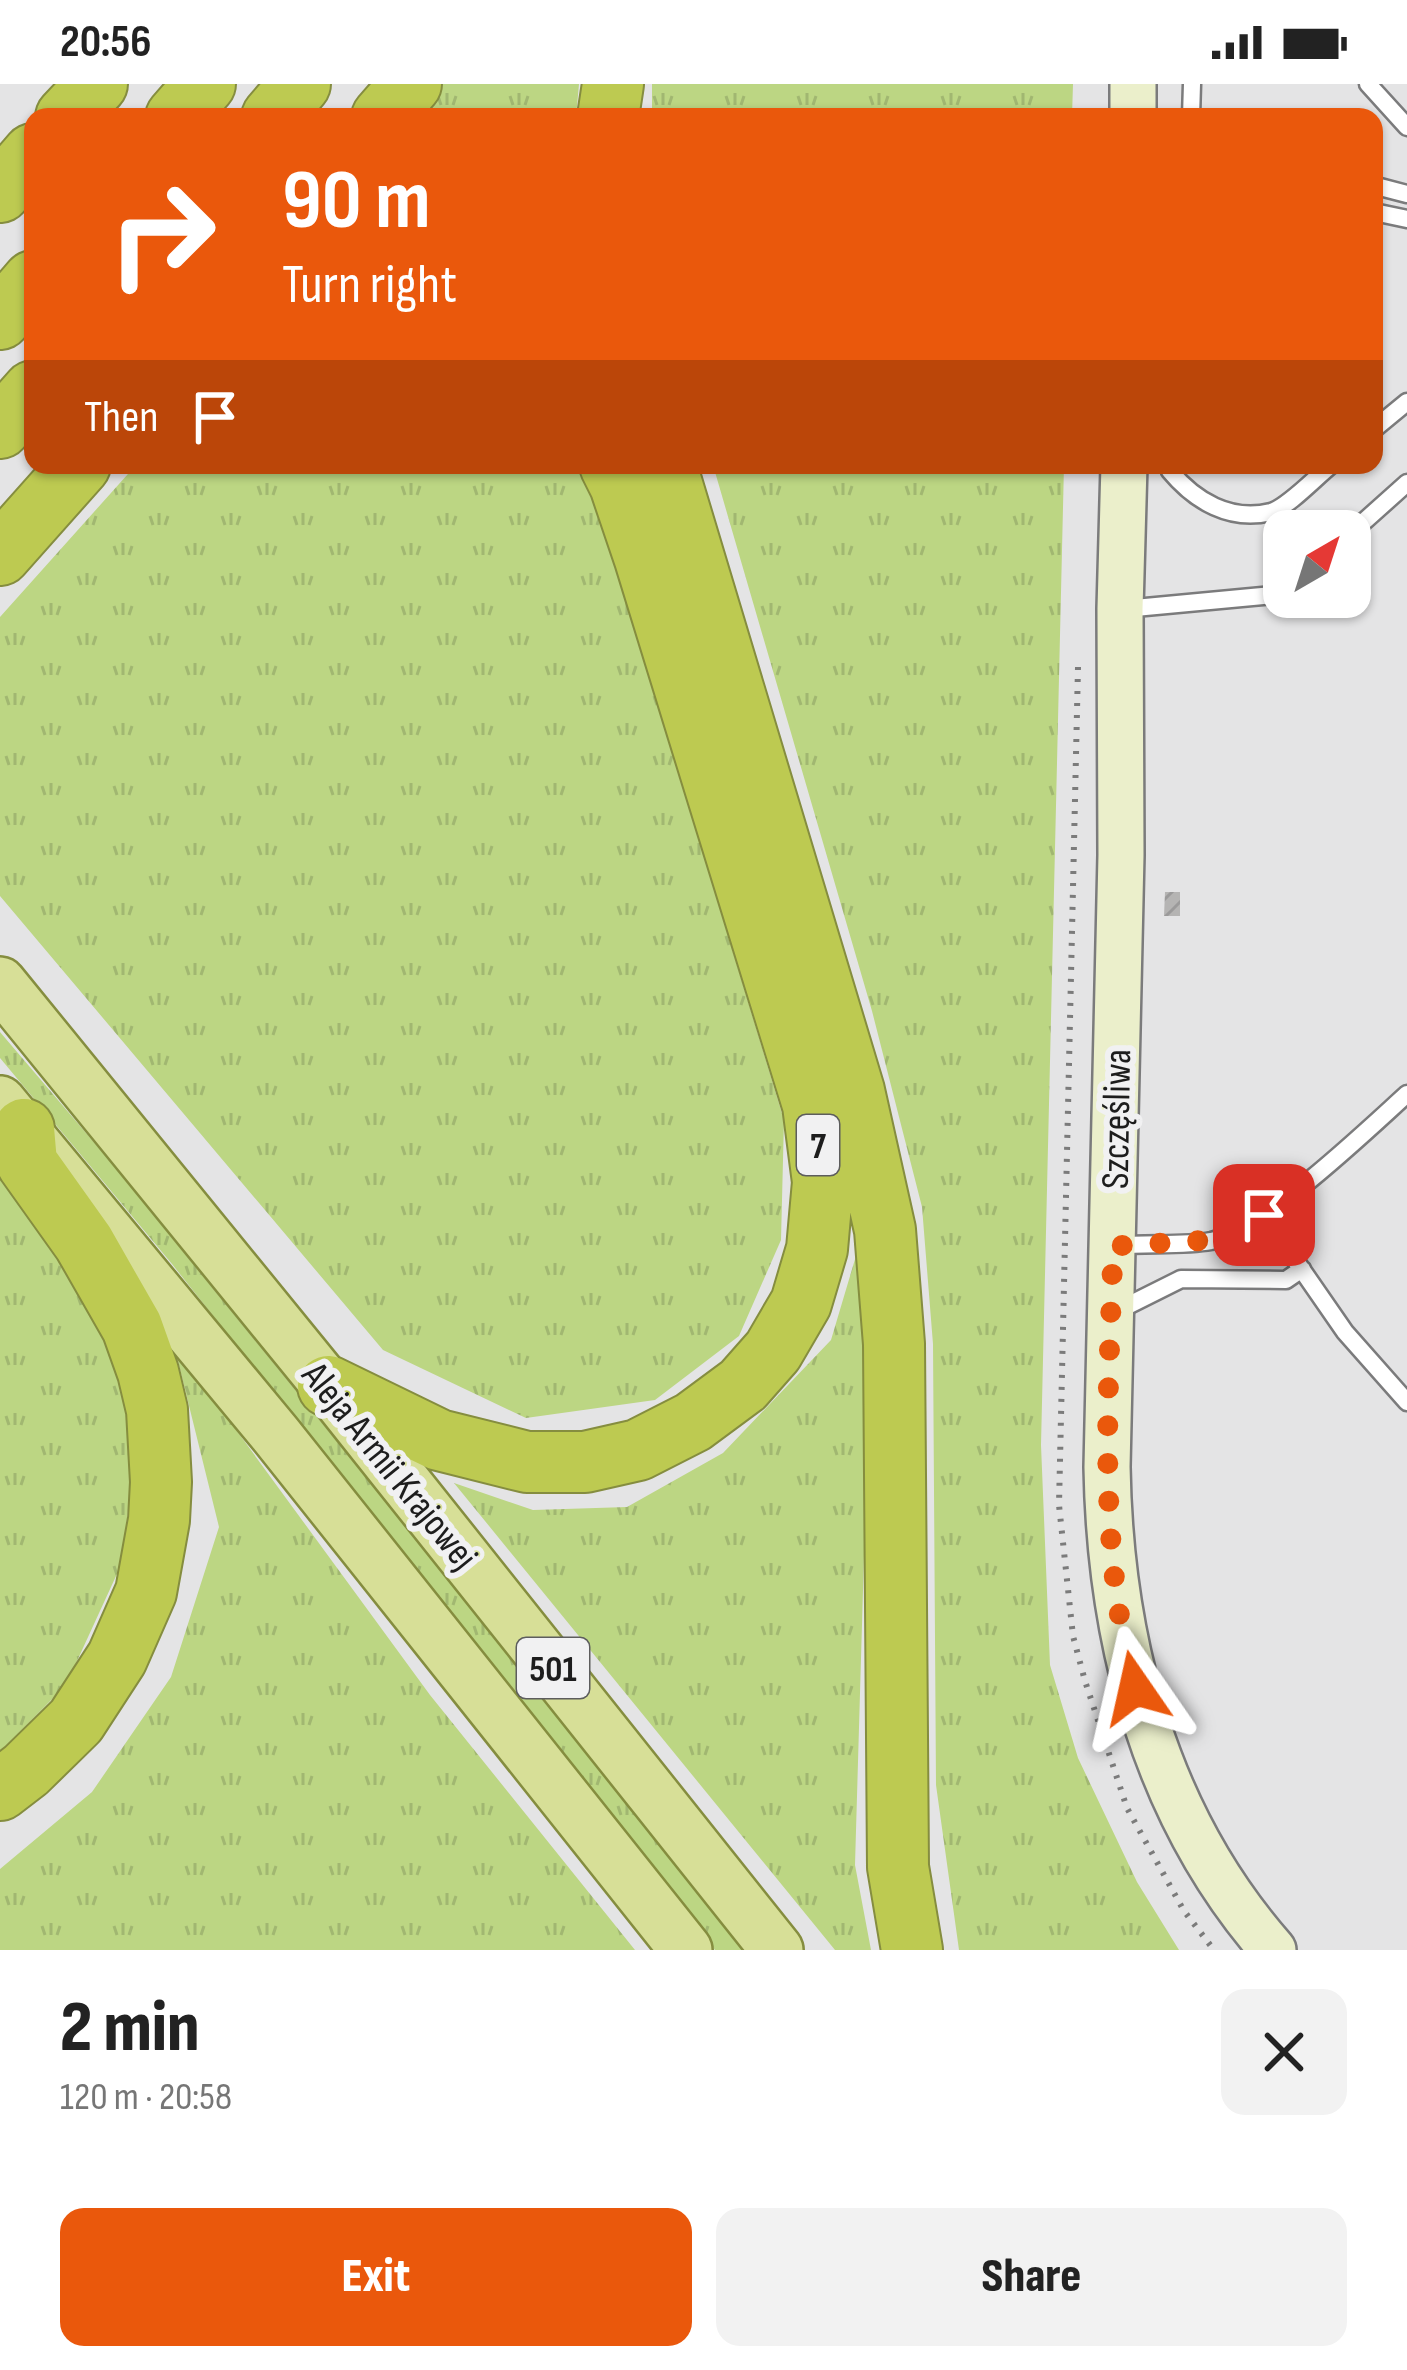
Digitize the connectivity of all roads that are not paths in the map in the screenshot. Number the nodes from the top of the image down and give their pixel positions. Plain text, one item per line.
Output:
1 (97, 84) edge
2 (205, 84) edge
3 (300, 84) edge
4 (411, 84) edge
5 (1368, 84) edge
6 (74, 108) edge
7 (184, 108) edge
8 (280, 108) edge
9 (390, 108) edge
10 (1407, 128) edge
11 (24, 164) edge
12 (0, 191) edge
13 (24, 291) edge
14 (0, 319) edge
15 (24, 401) edge
16 (1407, 401) edge
17 (1383, 421) edge
18 (0, 428) edge
19 (72, 474) edge
20 (614, 474) edge
21 (669, 474) edge
22 (1124, 474) edge
23 (1172, 474) edge
24 (1320, 474) edge
25 (1407, 482) edge
26 (1371, 515) edge
27 (0, 555) edge
28 (1263, 596) edge
29 (1120, 609) junction
30 (0, 983) edge
31 (1404, 1101) edge
32 (12, 1116) edge
33 (1264, 1215) junction
34 (1113, 1246) junction
35 (1302, 1269) junction
36 (1111, 1314) junction
37 (328, 1386) junction
38 (1407, 1402) edge
39 (0, 1790) edge
40 (686, 1950) edge
41 (778, 1950) edge
42 (912, 1950) edge
43 (1274, 1950) edge

1 - 6 highway
2 - 7 highway
3 - 8 highway
4 - 9 highway
5 - 10 lane
11 - 12 highway
13 - 14 highway
15 - 18 highway
16 - 17 lane
19 - 27 highway
20 - 37 highway, 7
21 - 42 highway
22 - 29 street, Szczęśliwa
23 - 24 lane
25 - 26 lane
28 - 29 lane
29 - 34 street, Szczęśliwa
30 - 37 main road, Aleja Armii Krajowej / 501
31 - 33 lane
32 - 39 highway
32 - 40 main road, Aleja Armii Krajowej / 501
33 - 34 lane
33 - 35 lane
34 - 36 street, Szczęśliwa
35 - 36 lane
35 - 38 lane
36 - 43 street, Szczęśliwa
37 - 41 main road, Aleja Armii Krajowej / 501

